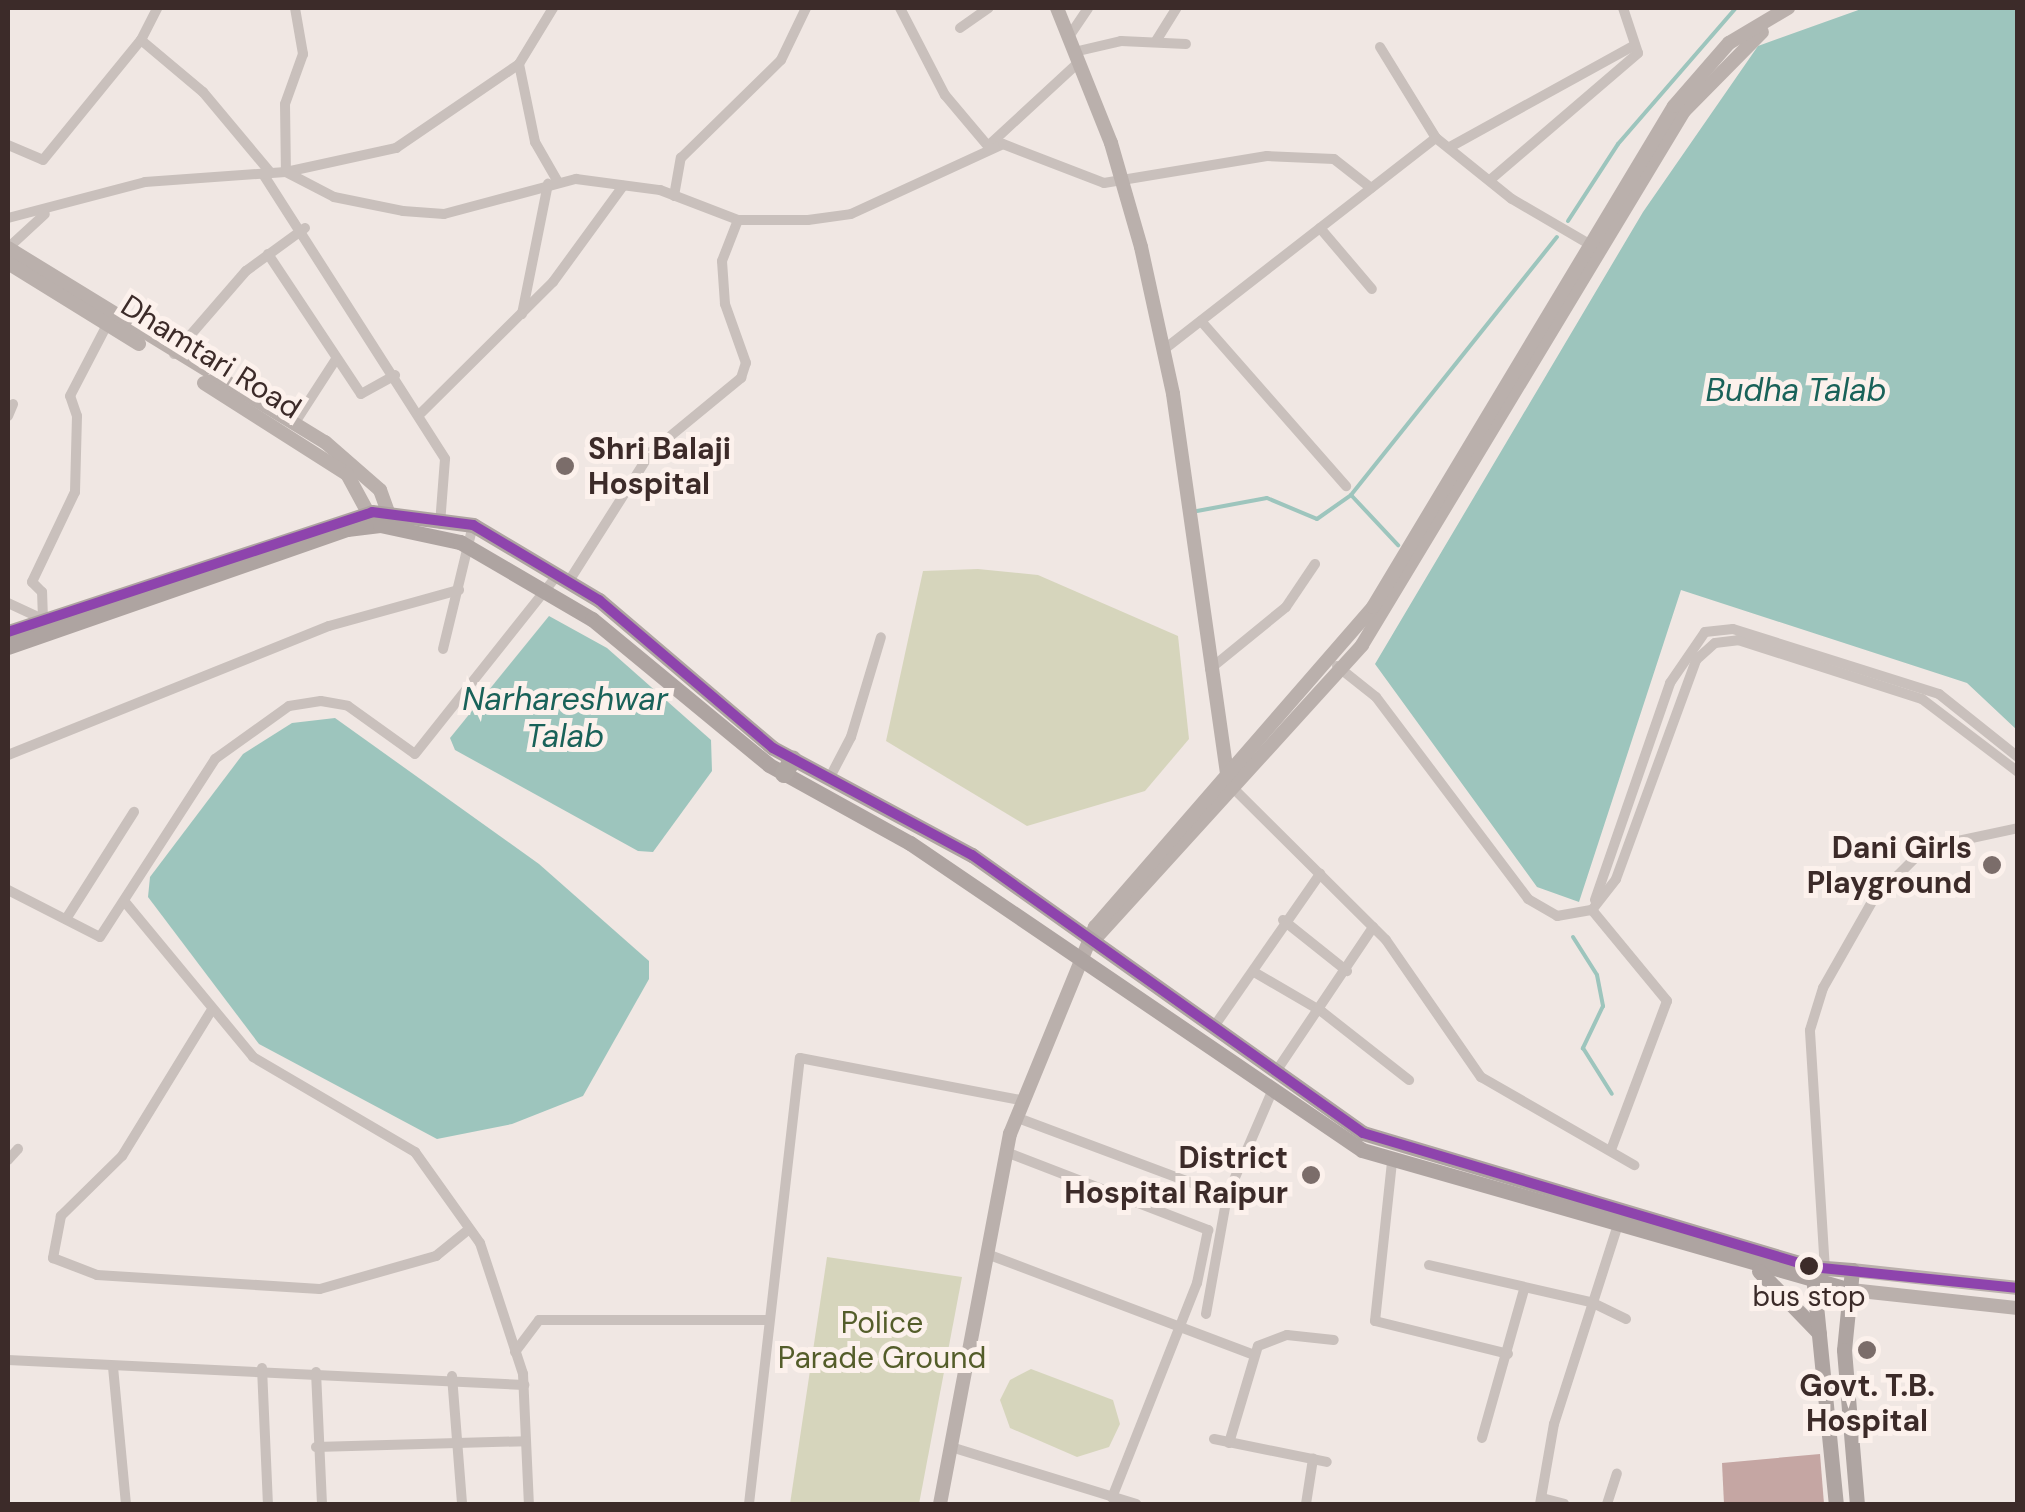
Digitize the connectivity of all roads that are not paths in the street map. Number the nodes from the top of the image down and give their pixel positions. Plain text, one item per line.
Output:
1 (157, 8) edge
2 (295, 8) edge
3 (552, 8) edge
4 (806, 8) edge
5 (900, 8) edge
6 (988, 8) edge
7 (1057, 8) edge
8 (1088, 8) edge
9 (1177, 8) edge
10 (1623, 8) edge
11 (1788, 8) edge
12 (1801, 8) edge
13 (960, 28) dead end
14 (141, 40) junction
15 (1156, 42) junction
16 (1186, 44) dead end
17 (1635, 45) junction
18 (1380, 47) dead end
19 (1073, 51) junction
20 (519, 64) junction
21 (1436, 138) junction
22 (8, 146) edge
23 (988, 146) junction
24 (1450, 147) junction
25 (286, 172) junction
26 (267, 174) junction
27 (1490, 180) junction
28 (1122, 182) junction
29 (553, 183) junction
30 (623, 186) junction
31 (1371, 188) junction
32 (674, 196) junction
33 (55, 208) junction
34 (8, 218) edge
35 (738, 220) junction
36 (304, 228) junction
37 (1320, 228) junction
38 (8, 248) edge
39 (1599, 249) junction
40 (268, 254) junction
41 (8, 263) edge
42 (1372, 289) dead end
43 (522, 315) junction
44 (1201, 320) junction
45 (107, 325) junction
46 (1162, 351) junction
47 (174, 354) junction
48 (336, 359) junction
49 (395, 375) junction
50 (13, 404) dead end
51 (421, 413) junction
52 (8, 416) edge
53 (294, 424) junction
54 (1346, 486) dead end
55 (372, 518) junction
56 (391, 519) junction
57 (442, 519) junction
58 (473, 526) junction
59 (437, 536) junction
60 (468, 546) junction
61 (1315, 564) dead end
62 (564, 578) junction
63 (459, 590) junction
64 (546, 590) junction
65 (8, 602) edge
66 (43, 619) junction
67 (8, 632) edge
68 (880, 637) dead end
69 (8, 647) edge
70 (443, 649) dead end
71 (1335, 664) junction
72 (1209, 670) junction
73 (8, 755) edge
74 (2018, 757) edge
75 (788, 766) junction
76 (2018, 772) edge
77 (1228, 776) junction
78 (829, 779) junction
79 (134, 812) dead end
80 (2018, 828) edge
81 (1320, 874) junction
82 (8, 890) edge
83 (125, 902) junction
84 (1592, 910) junction
85 (1575, 916) junction
86 (66, 919) junction
87 (1283, 920) junction
88 (1373, 926) junction
89 (1092, 941) junction
90 (1083, 960) junction
91 (1347, 971) junction
92 (1254, 972) junction
93 (211, 1011) junction
94 (1321, 1011) junction
95 (1213, 1028) junction
96 (1276, 1073) junction
97 (1408, 1080) dead end
98 (1271, 1094) junction
99 (1026, 1101) junction
100 (1018, 1118) junction
101 (18, 1149) dead end
102 (1611, 1150) junction
103 (1006, 1152) junction
104 (8, 1160) edge
105 (1392, 1162) junction
106 (1634, 1165) dead end
107 (1227, 1196) junction
108 (1621, 1215) junction
109 (468, 1230) junction
110 (987, 1254) junction
111 (1749, 1262) junction
112 (1429, 1265) dead end
113 (1819, 1269) junction
114 (1852, 1270) junction
115 (1813, 1285) junction
116 (2018, 1288) edge
117 (1524, 1290) junction
118 (1850, 1290) junction
119 (1592, 1302) junction
120 (2018, 1308) edge
121 (1206, 1314) dead end
122 (767, 1320) junction
123 (1626, 1320) dead end
124 (1178, 1326) junction
125 (1822, 1336) junction
126 (1334, 1340) dead end
127 (515, 1352) junction
128 (1508, 1354) junction
129 (1254, 1355) junction
130 (8, 1360) edge
131 (114, 1367) junction
132 (262, 1368) junction
133 (316, 1372) junction
134 (452, 1376) junction
135 (524, 1385) junction
136 (1482, 1438) dead end
137 (1214, 1439) dead end
138 (526, 1442) junction
139 (457, 1443) junction
140 (1230, 1443) junction
141 (316, 1447) junction
142 (951, 1447) junction
143 (1313, 1459) junction
144 (1327, 1462) dead end
145 (1618, 1474) dead end
146 (1112, 1498) junction
147 (1541, 1501) edge
148 (126, 1504) edge
149 (268, 1504) edge
150 (322, 1504) edge
151 (462, 1504) edge
152 (529, 1504) edge
153 (749, 1504) edge
154 (940, 1504) edge
155 (1136, 1504) edge
156 (1306, 1504) edge
157 (1564, 1504) edge
158 (1607, 1504) edge
159 (1836, 1504) edge
160 (1858, 1504) edge

1 - 14 street
2 - 25 street
3 - 20 street
4 - 32 street
5 - 23 street
6 - 13 street
7 - 19 street
8 - 19 street
9 - 15 street
10 - 17 street
11 - 39 street
12 - 39 street
14 - 22 street
14 - 26 street
15 - 16 street
15 - 19 street
17 - 24 street
17 - 27 street
18 - 21 street
19 - 23 street
19 - 28 street
20 - 25 street
20 - 29 street
21 - 24 street
21 - 31 street
23 - 28 street
23 - 35 street
24 - 27 street
25 - 26 street
25 - 29 street
26 - 33 street
26 - 36 street
27 - 39 street
28 - 31 street
28 - 46 street
29 - 30 street
29 - 43 street
30 - 32 street
30 - 43 street
31 - 37 street
32 - 35 street
33 - 34 street
33 - 38 street
35 - 62 street
36 - 40 street
36 - 49 street
37 - 42 street
37 - 44 street
38 - 47 street, Dhamtari Road
39 - 71 street
40 - 47 street
40 - 48 street
41 - 45 street, Dhamtari Road
43 - 51 street
44 - 46 street
44 - 54 street
45 - 55 street, Dhamtari Road
45 - 66 street
46 - 72 street
47 - 53 street, Dhamtari Road
48 - 49 street
48 - 53 street
49 - 51 street
50 - 52 street
51 - 57 street
53 - 56 street, Dhamtari Road
55 - 56 main road
55 - 66 main road
55 - 69 main road
56 - 57 main road
56 - 59 main road
57 - 58 main road
57 - 59 street
58 - 60 street
58 - 62 main road
59 - 60 main road
60 - 63 street
60 - 64 main road
61 - 72 street
62 - 64 street
62 - 75 main road
63 - 70 street
63 - 73 street
64 - 75 main road
64 - 83 street
65 - 66 street
66 - 67 main road
68 - 78 street
71 - 77 street
71 - 85 street
72 - 77 street
74 - 85 street
75 - 78 main road
75 - 90 main road
76 - 84 street
77 - 81 street
77 - 89 street
78 - 89 main road
79 - 86 street
80 - 113 street
81 - 87 street
81 - 88 street
82 - 86 street
83 - 86 street
83 - 93 street
84 - 85 street
84 - 102 street
87 - 91 street
87 - 92 street
88 - 91 street
88 - 102 street
89 - 90 street
89 - 95 main road
90 - 98 main road
90 - 99 street
91 - 94 street
92 - 94 street
92 - 95 street
93 - 109 street
93 - 109 street
94 - 96 street
94 - 97 street
95 - 96 main road
96 - 108 main road
98 - 105 main road
98 - 107 street
99 - 100 street
99 - 122 street
100 - 103 street
100 - 107 street
101 - 104 street
102 - 106 street
103 - 110 street
103 - 124 street
105 - 108 main road
105 - 128 street
107 - 121 street
108 - 111 main road
108 - 113 main road
108 - 119 street
109 - 127 street
110 - 124 street
110 - 142 street
111 - 115 main road
111 - 125 main road
112 - 117 street
113 - 114 main road
113 - 115 main road
114 - 116 street
114 - 118 main road
115 - 118 main road
115 - 125 main road
117 - 119 street
117 - 128 street
118 - 120 street
118 - 160 main road
119 - 123 street
119 - 147 street
122 - 127 street
122 - 153 street
124 - 129 street
124 - 146 street
125 - 159 main road
126 - 129 street
127 - 135 street
128 - 136 street
129 - 140 street
130 - 131 street
131 - 132 street
131 - 148 street
132 - 133 street
132 - 149 street
133 - 134 street
133 - 141 street
134 - 135 street
134 - 139 street
135 - 138 street
137 - 140 street
138 - 139 street
138 - 152 street
139 - 141 street
139 - 151 street
140 - 143 street
141 - 150 street
142 - 146 street
142 - 154 street
143 - 144 street
143 - 156 street
145 - 158 street
146 - 155 street
147 - 157 street

